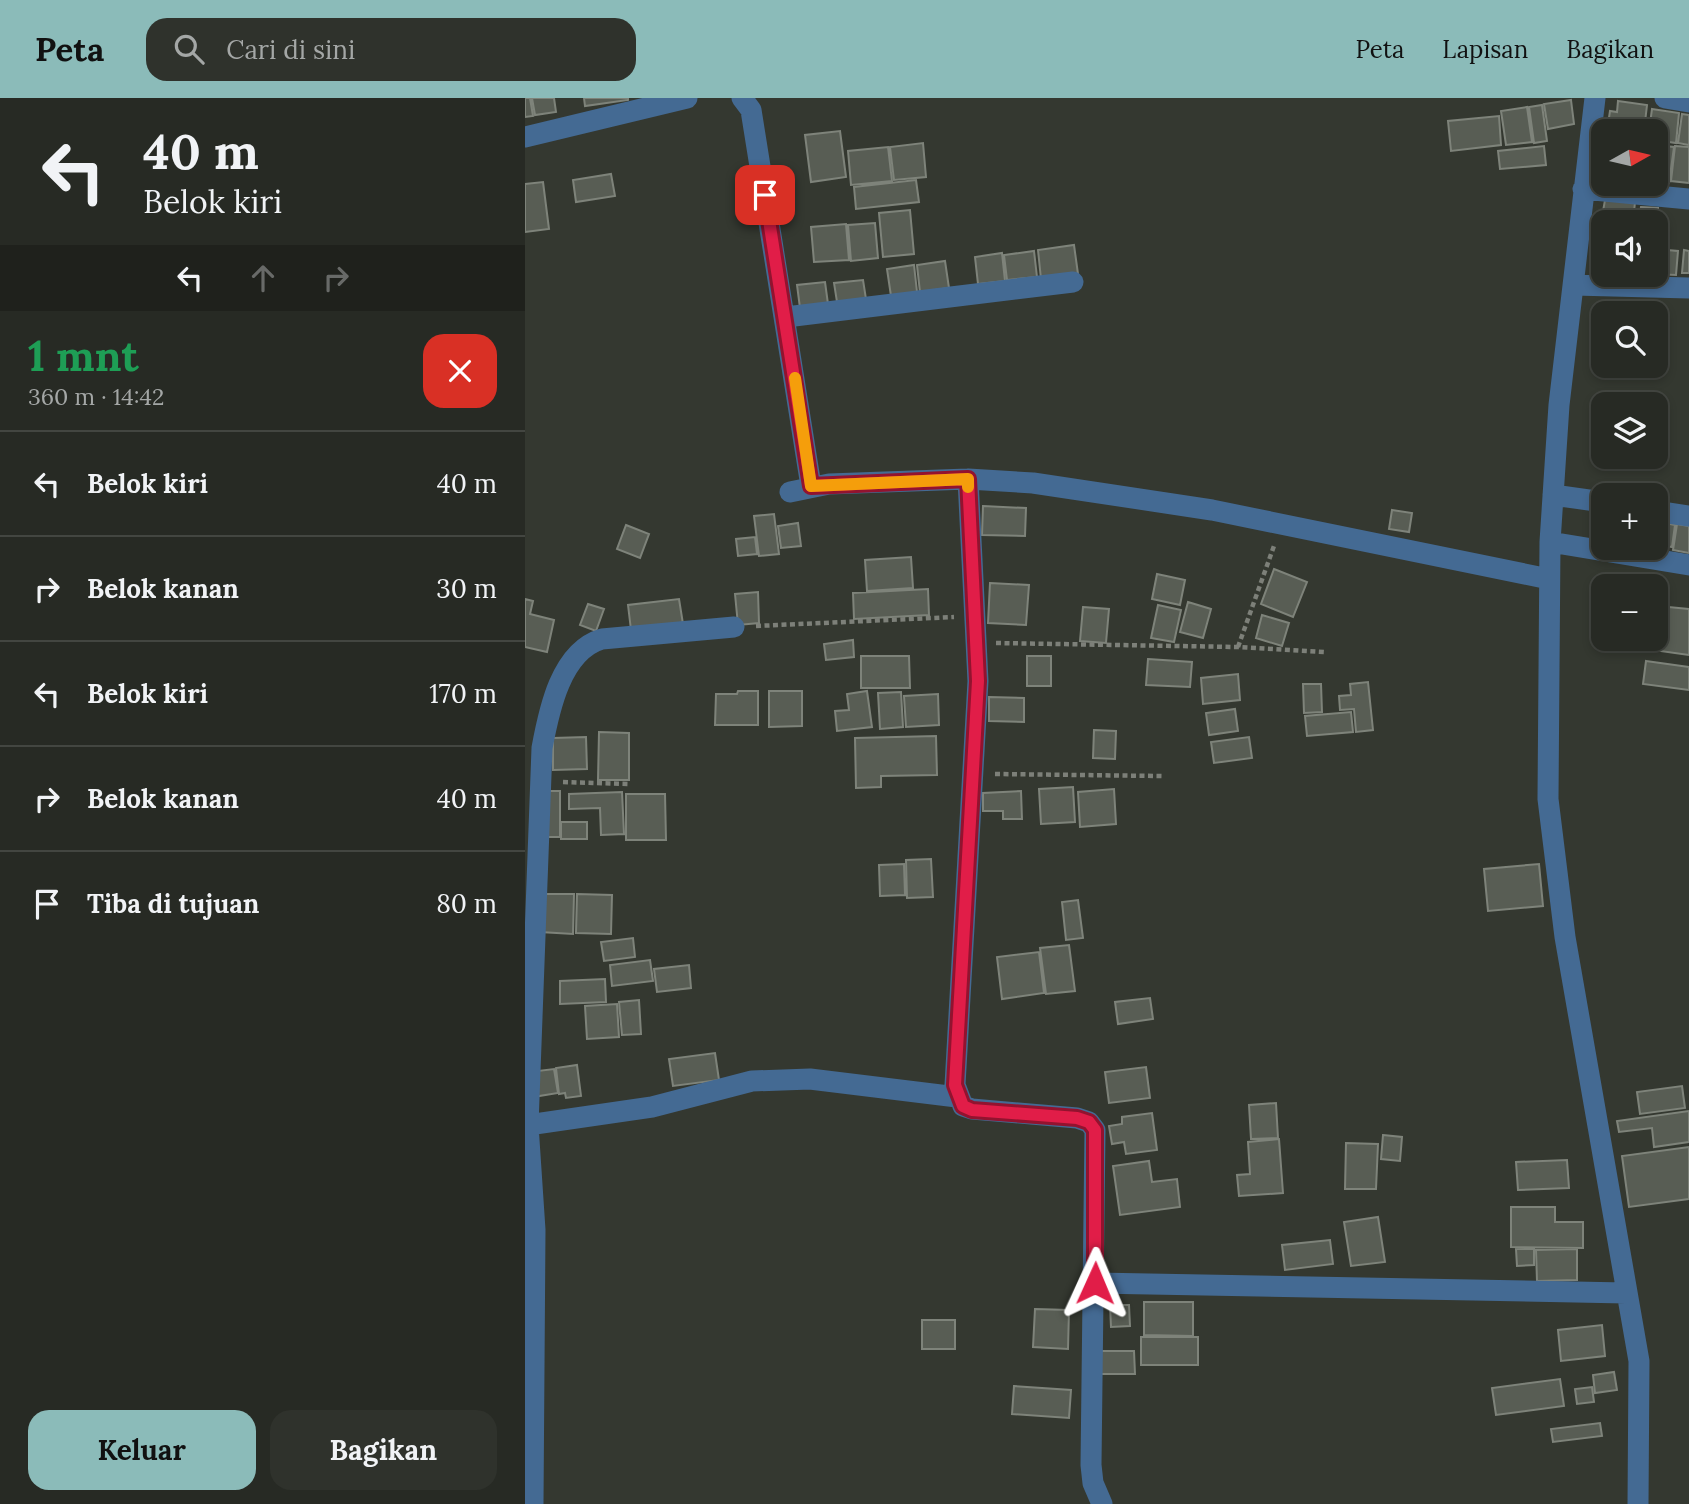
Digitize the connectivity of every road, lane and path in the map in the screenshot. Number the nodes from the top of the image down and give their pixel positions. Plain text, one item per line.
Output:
1 (687, 98) edge
2 (742, 98) edge
3 (1595, 98) edge
4 (1665, 98) edge
5 (1689, 102) edge
6 (525, 137) edge
7 (1583, 189) junction
8 (1689, 199) edge
9 (1073, 282) dead end
10 (1574, 285) junction
11 (1689, 288) edge
12 (786, 317) junction
13 (968, 479) junction
14 (811, 486) junction
15 (790, 492) dead end
16 (1553, 495) junction
17 (1591, 500) edge
18 (1668, 512) edge
19 (1689, 516) edge
20 (1282, 526) junction
21 (1550, 542) junction
22 (1689, 565) edge
23 (1549, 579) junction
24 (976, 616) junction
25 (734, 627) joint
26 (978, 643) junction
27 (1238, 647) junction
28 (1324, 652) dead end
29 (533, 748) edge
30 (973, 774) junction
31 (1162, 776) dead end
32 (540, 782) junction
33 (628, 784) dead end
34 (957, 1097) junction
35 (528, 1125) junction
36 (1095, 1283) junction
37 (1626, 1293) junction
38 (533, 1504) edge
39 (1102, 1504) edge
40 (1638, 1504) edge

1 - 6 street
2 - 12 street
3 - 7 street
4 - 5 street
7 - 8 street
7 - 10 street
9 - 12 street
10 - 11 street
10 - 16 street
12 - 14 street
13 - 14 street
13 - 20 street
13 - 24 street
14 - 15 street
16 - 17 street
16 - 21 street
18 - 19 street
20 - 23 street
20 - 27 path
21 - 22 street
21 - 23 street
23 - 37 street
24 - 25 path
24 - 26 street
25 - 29 street
26 - 27 path
26 - 30 street
27 - 28 path
29 - 32 street
30 - 31 path
30 - 34 street
32 - 33 path
32 - 35 street
34 - 35 street
34 - 36 street
35 - 38 street
36 - 37 street
36 - 39 street
37 - 40 street

